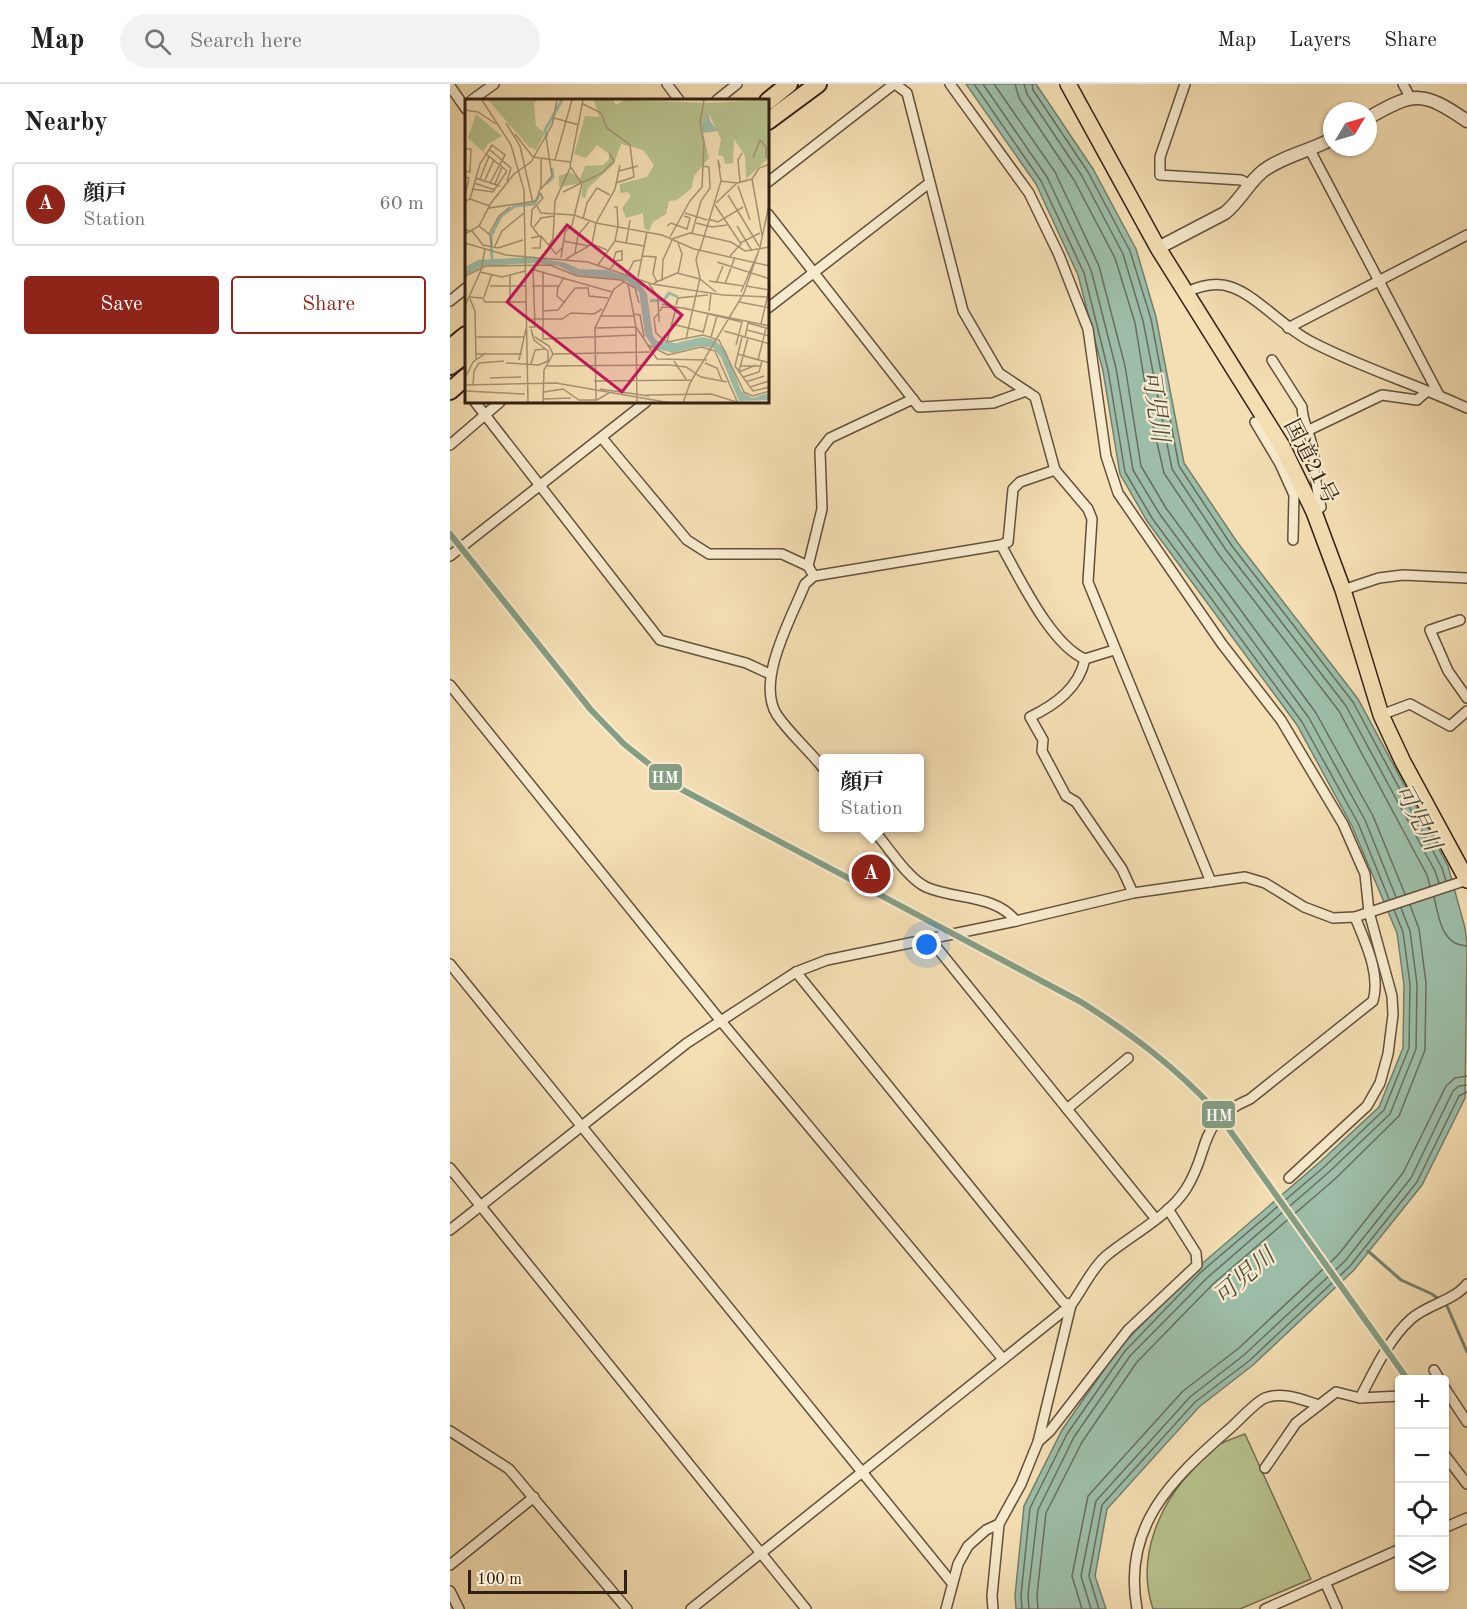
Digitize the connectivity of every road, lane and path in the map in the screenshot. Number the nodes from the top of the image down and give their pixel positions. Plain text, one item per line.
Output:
1 (494, 84) edge
2 (667, 84) edge
3 (737, 84) edge
4 (789, 84) edge
5 (818, 84) edge
6 (894, 84) edge
7 (950, 84) edge
8 (1068, 84) edge
9 (1185, 84) edge
10 (1403, 84) edge
11 (450, 86) edge
12 (475, 99) edge
13 (678, 99) edge
14 (718, 99) edge
15 (770, 99) edge
16 (1411, 99) junction
17 (465, 102) edge
18 (1377, 114) edge
19 (770, 120) edge
20 (1467, 121) edge
21 (1323, 144) edge
22 (1310, 150) junction
23 (770, 180) edge
24 (928, 184) junction
25 (1249, 184) junction
26 (770, 217) edge
27 (1467, 235) edge
28 (1158, 248) junction
29 (814, 273) junction
30 (1379, 279) junction
31 (465, 289) edge
32 (1187, 292) junction
33 (450, 301) edge
34 (770, 306) edge
35 (1288, 328) junction
36 (465, 334) edge
37 (465, 334) edge
38 (450, 342) edge
39 (450, 348) edge
40 (465, 355) edge
41 (1272, 360) dead end
42 (450, 366) edge
43 (465, 378) edge
44 (450, 391) edge
45 (1026, 391) junction
46 (1426, 392) junction
47 (1439, 395) junction
48 (913, 399) junction
49 (477, 404) edge
50 (498, 404) edge
51 (644, 404) edge
52 (1467, 408) edge
53 (485, 415) junction
54 (1255, 422) dead end
55 (1309, 430) junction
56 (602, 438) junction
57 (450, 445) edge
58 (1055, 470) junction
59 (540, 487) junction
60 (1299, 493) junction
61 (1314, 512) junction
62 (1293, 540) dead end
63 (1001, 546) junction
64 (450, 556) edge
65 (808, 566) junction
66 (814, 576) junction
67 (1467, 578) edge
68 (1343, 590) junction
69 (1460, 620) dead end
70 (1114, 650) junction
71 (1085, 660) junction
72 (770, 674) junction
73 (450, 685) edge
74 (1467, 698) edge
75 (1467, 711) edge
76 (1381, 715) junction
77 (819, 763) edge
78 (876, 832) edge
79 (1464, 881) edge
80 (1211, 882) junction
81 (1133, 893) junction
82 (1369, 912) junction
83 (1355, 917) junction
84 (1016, 921) junction
85 (929, 938) junction
86 (450, 964) edge
87 (796, 972) junction
88 (720, 1020) junction
89 (1128, 1058) dead end
90 (1067, 1109) junction
91 (580, 1126) junction
92 (450, 1168) edge
93 (1289, 1178) dead end
94 (480, 1205) junction
95 (1168, 1209) junction
96 (1155, 1218) junction
97 (450, 1230) edge
98 (1467, 1284) edge
99 (1071, 1305) junction
100 (1003, 1359) junction
101 (1434, 1370) dead end
102 (1437, 1375) edge
103 (1449, 1395) edge
104 (1395, 1396) edge
105 (1360, 1398) junction
106 (1319, 1405) junction
107 (1467, 1422) edge
108 (450, 1431) edge
109 (1038, 1442) junction
110 (1449, 1461) edge
111 (1265, 1468) dead end
112 (861, 1471) junction
113 (1467, 1484) edge
114 (534, 1497) junction
115 (1467, 1518) edge
116 (999, 1524) junction
117 (1449, 1526) edge
118 (1395, 1551) edge
119 (761, 1553) junction
120 (450, 1565) edge
121 (1325, 1582) junction
122 (952, 1583) junction
123 (450, 1591) edge
124 (459, 1609) edge
125 (627, 1609) edge
126 (691, 1609) edge
127 (806, 1609) edge
128 (946, 1609) edge
129 (993, 1609) edge
130 (1137, 1609) edge
131 (1265, 1609) edge
132 (1337, 1609) edge

1 - 12 street
2 - 13 street
3 - 14 street
4 - 15 highway
5 - 19 highway
6 - 23 street
6 - 24 street
7 - 82 street
8 - 28 highway, 国道21号
9 - 25 street
10 - 16 street
11 - 17 street
16 - 18 street
16 - 20 street
21 - 22 street
22 - 25 street
22 - 30 street
24 - 29 street
24 - 45 street
25 - 28 street
26 - 29 street
27 - 30 street
28 - 32 highway, 国道21号
29 - 34 street
29 - 48 street
30 - 35 street
30 - 47 street
31 - 33 street
32 - 35 street
32 - 60 highway, 国道21号
35 - 46 street
36 - 38 highway
37 - 39 highway
40 - 42 highway
41 - 55 street
43 - 44 highway
45 - 48 street
45 - 58 street
46 - 47 street
46 - 55 street
47 - 52 street
48 - 65 street
49 - 53 street
50 - 53 street
51 - 56 street
53 - 57 street
53 - 59 street
54 - 60 street
55 - 61 street
56 - 59 street
56 - 65 street
58 - 63 street
58 - 70 street
59 - 64 street
59 - 72 street
60 - 61 highway, 国道21号
60 - 62 street
61 - 68 highway, 国道21号
63 - 66 street
63 - 71 street
65 - 66 street
66 - 72 street
67 - 68 street
68 - 76 highway, 国道21号
69 - 74 street
70 - 71 street
70 - 80 street
71 - 81 street
72 - 77 street
73 - 88 street
75 - 76 street
76 - 79 highway, 国道21号
78 - 84 street
79 - 82 street
80 - 81 street
80 - 83 street
81 - 84 street
82 - 83 street
82 - 93 street
83 - 95 street
84 - 85 street
85 - 87 street
85 - 90 street
86 - 91 street
87 - 88 street
87 - 99 street
88 - 91 street
88 - 100 street
89 - 90 street
90 - 96 street
91 - 94 street
91 - 112 street
92 - 94 street
94 - 97 street
94 - 119 street
95 - 96 street
95 - 109 street
96 - 99 street
98 - 105 street
99 - 100 street
99 - 109 street
100 - 112 street
101 - 102 street
103 - 107 street
104 - 105 street
105 - 106 street
106 - 111 street
106 - 130 street
108 - 114 street
109 - 116 street
110 - 113 street
112 - 119 street
112 - 122 street
114 - 120 street
114 - 125 street
115 - 117 street
116 - 122 street
116 - 129 street
118 - 121 street
119 - 126 street
119 - 127 street
121 - 131 street
121 - 132 street
122 - 128 street
123 - 124 street

